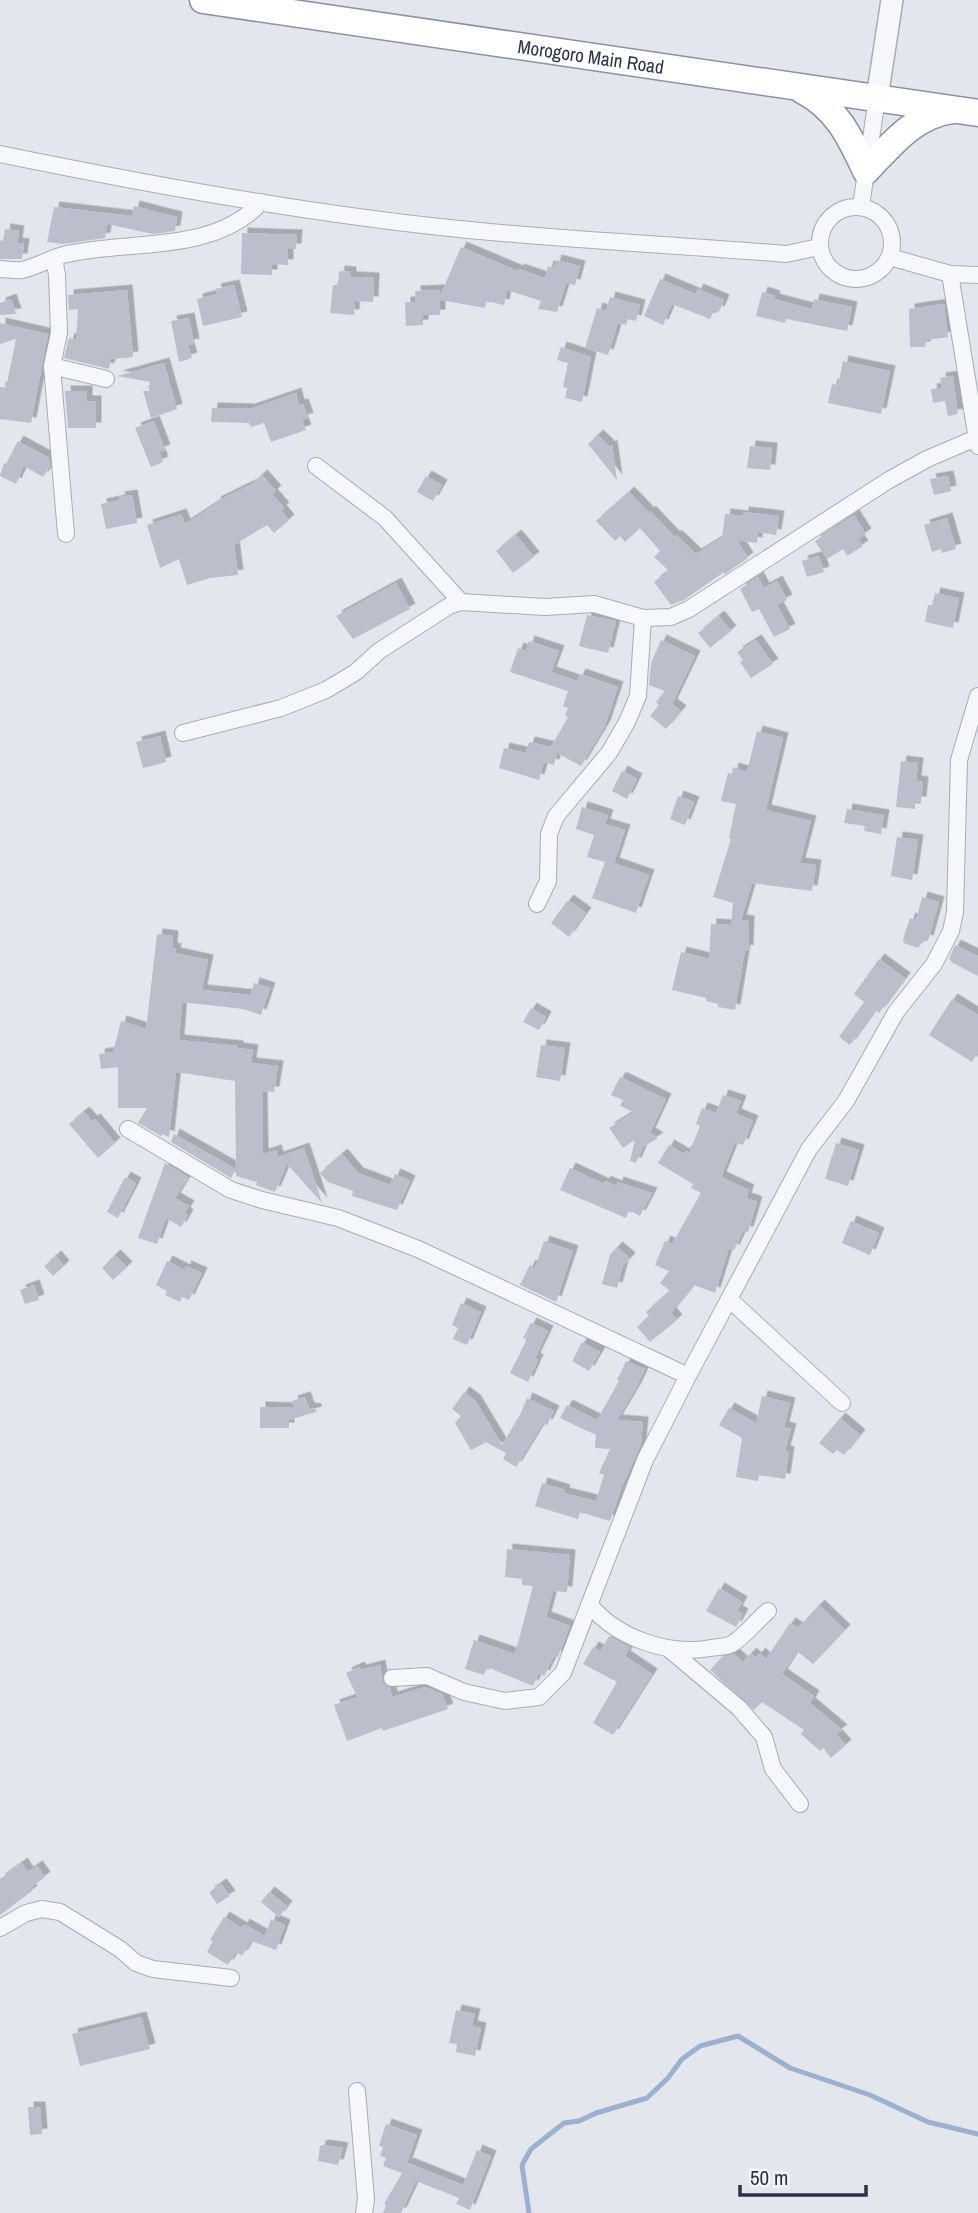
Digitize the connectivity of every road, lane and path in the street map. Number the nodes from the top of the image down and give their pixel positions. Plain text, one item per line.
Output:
1 (204, 0) edge
2 (892, 0) edge
3 (796, 86) junction
4 (877, 99) junction
5 (967, 111) edge
6 (0, 154) edge
7 (866, 171) junction
8 (261, 202) junction
9 (861, 206) junction
10 (819, 247) junction
11 (890, 257) junction
12 (54, 258) junction
13 (0, 269) edge
14 (950, 274) junction
15 (978, 275) edge
16 (52, 366) junction
17 (106, 379) dead end
18 (977, 442) edge
19 (316, 467) dead end
20 (66, 534) dead end
21 (461, 602) junction
22 (643, 618) junction
23 (978, 696) edge
24 (183, 733) dead end
25 (537, 904) dead end
26 (128, 1129) dead end
27 (729, 1299) junction
28 (688, 1376) junction
29 (842, 1403) dead end
30 (590, 1605) junction
31 (768, 1611) dead end
32 (670, 1650) junction
33 (392, 1678) dead end
34 (800, 1804) dead end
35 (0, 1928) edge
36 (231, 1978) dead end
37 (357, 2091) dead end
38 (364, 2213) edge

1 - 3 highway, Morogoro Main Road
2 - 4 street
3 - 4 highway, Morogoro Main Road
3 - 7 highway
4 - 5 highway, Morogoro Main Road
4 - 7 street
5 - 7 highway
6 - 8 street
7 - 9 street
8 - 10 street
8 - 12 street
9 - 10 street
9 - 11 street
10 - 11 street
11 - 14 street
12 - 13 street
12 - 16 street
14 - 15 street
14 - 18 street
16 - 17 street
16 - 20 street
18 - 22 street
19 - 21 street
21 - 22 street
21 - 24 street
22 - 25 street
23 - 27 street
26 - 28 street
27 - 28 street
27 - 29 street
28 - 30 street
30 - 32 street
30 - 33 street
31 - 32 street
32 - 34 street
35 - 36 street
37 - 38 street

